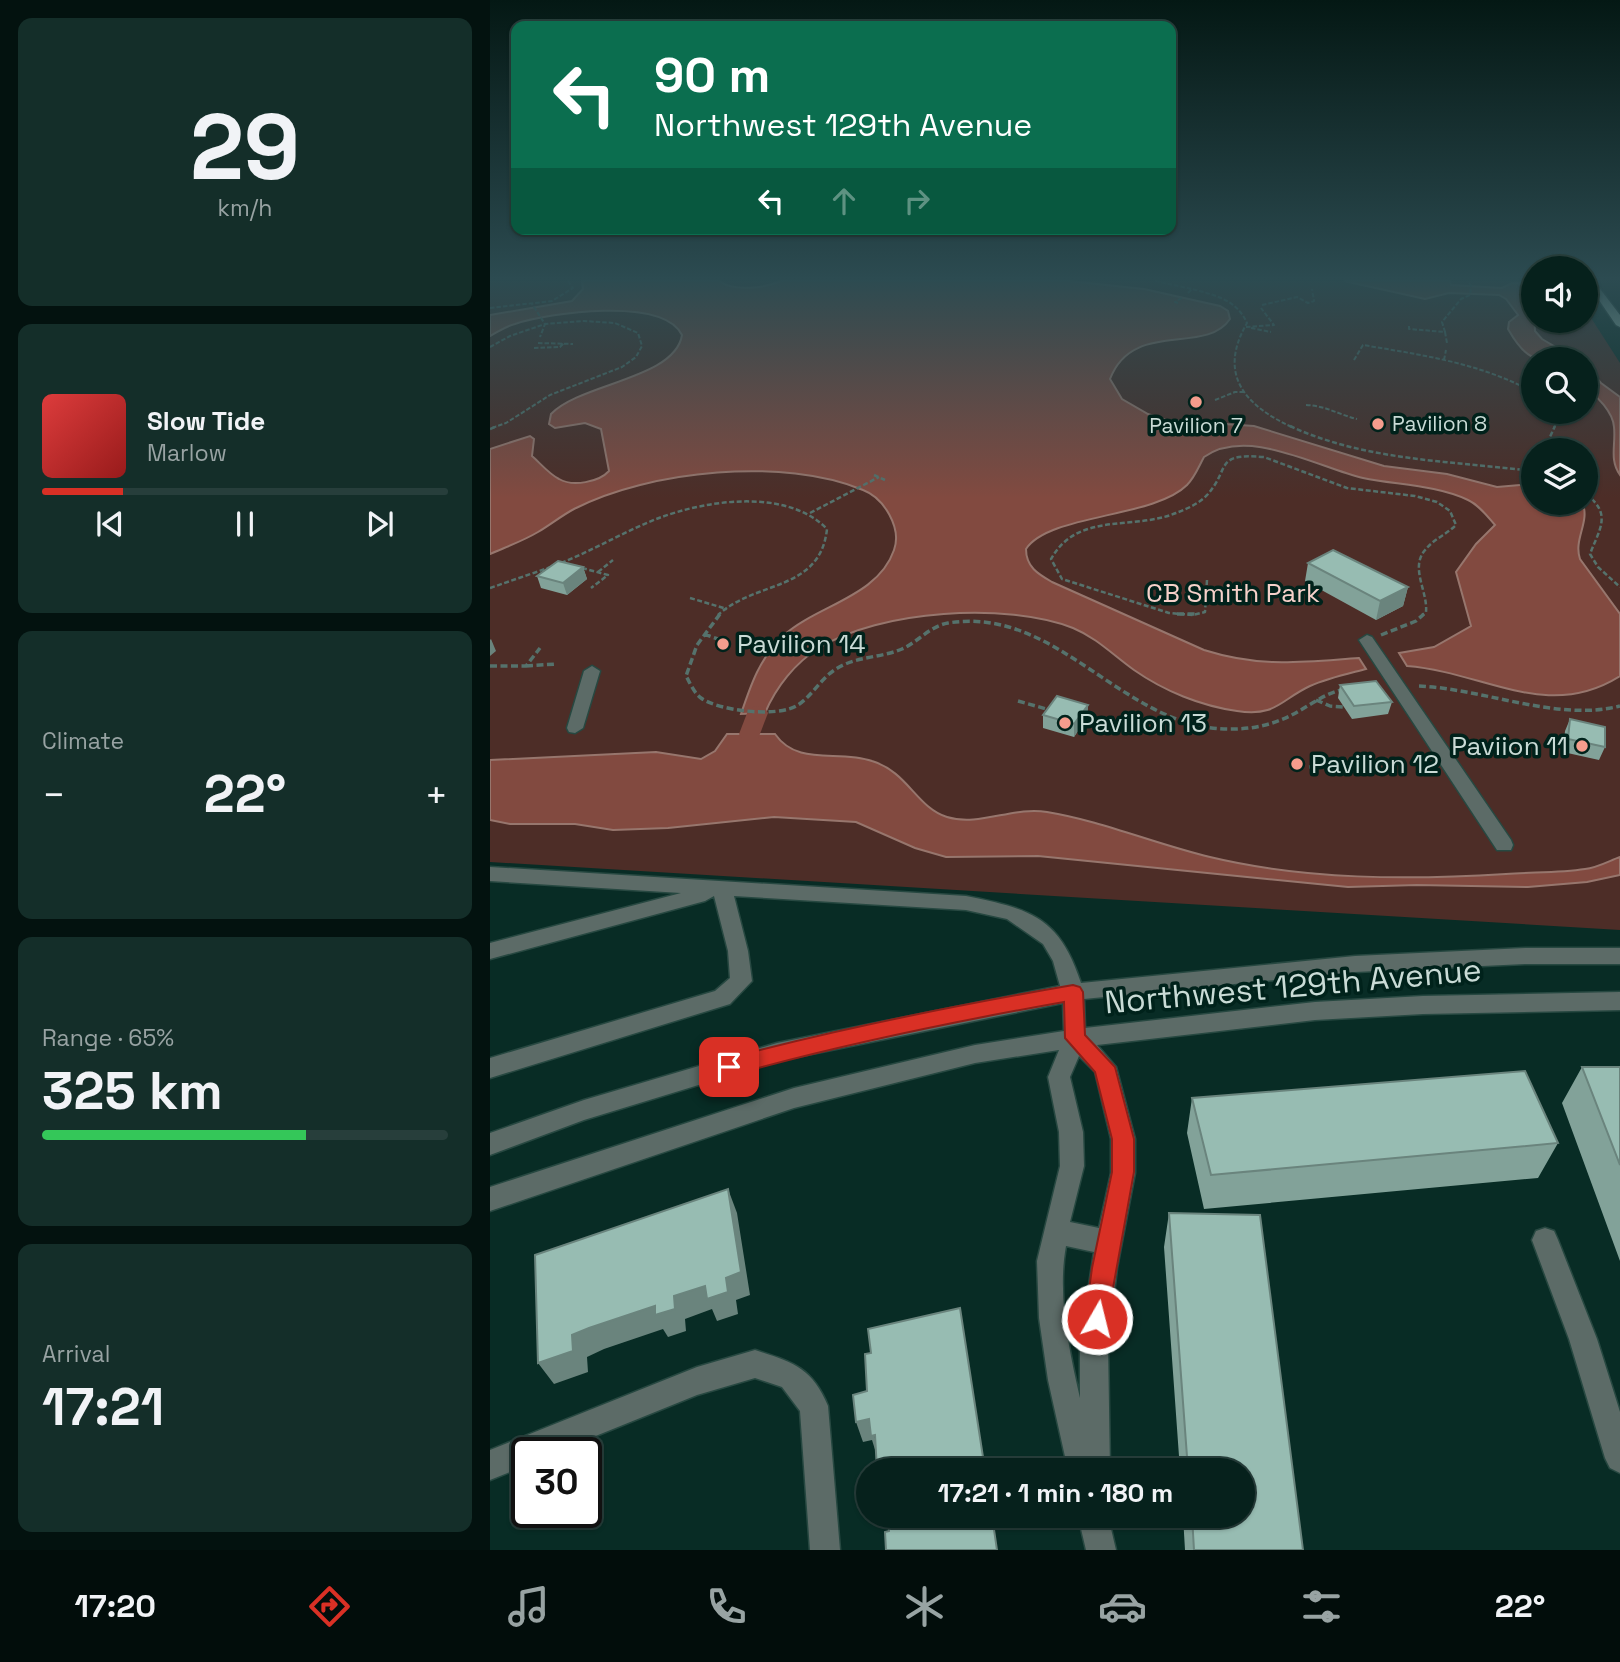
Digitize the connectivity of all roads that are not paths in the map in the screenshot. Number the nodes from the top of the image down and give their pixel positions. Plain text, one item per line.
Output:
1 (1367, 640) road end
2 (592, 671) dead end
3 (575, 728) dead end
4 (1504, 845) dead end
5 (490, 874) edge
6 (722, 890) junction
7 (490, 950) edge
8 (1620, 956) edge
9 (1073, 992) junction
10 (1620, 1000) edge
11 (1075, 1038) junction
12 (490, 1068) edge
13 (490, 1144) edge
14 (490, 1199) edge
15 (1055, 1231) junction
16 (1545, 1240) dead end
17 (1109, 1243) junction
18 (1080, 1458) edge
19 (1095, 1458) edge
20 (1620, 1458) edge
21 (490, 1465) edge
22 (1096, 1528) edge
23 (825, 1550) edge
24 (1101, 1550) edge

1 - 4 street
2 - 3 street
5 - 6 street
6 - 7 street
6 - 9 street
6 - 12 street
8 - 9 street, Northwest 129th Avenue
9 - 11 street
9 - 13 street, Northwest 129th Avenue
10 - 11 street, Northwest 129th Avenue
11 - 14 street, Northwest 129th Avenue
11 - 15 street
11 - 17 street
15 - 17 street
15 - 18 street
16 - 20 street
17 - 19 street
21 - 23 street
22 - 24 street

